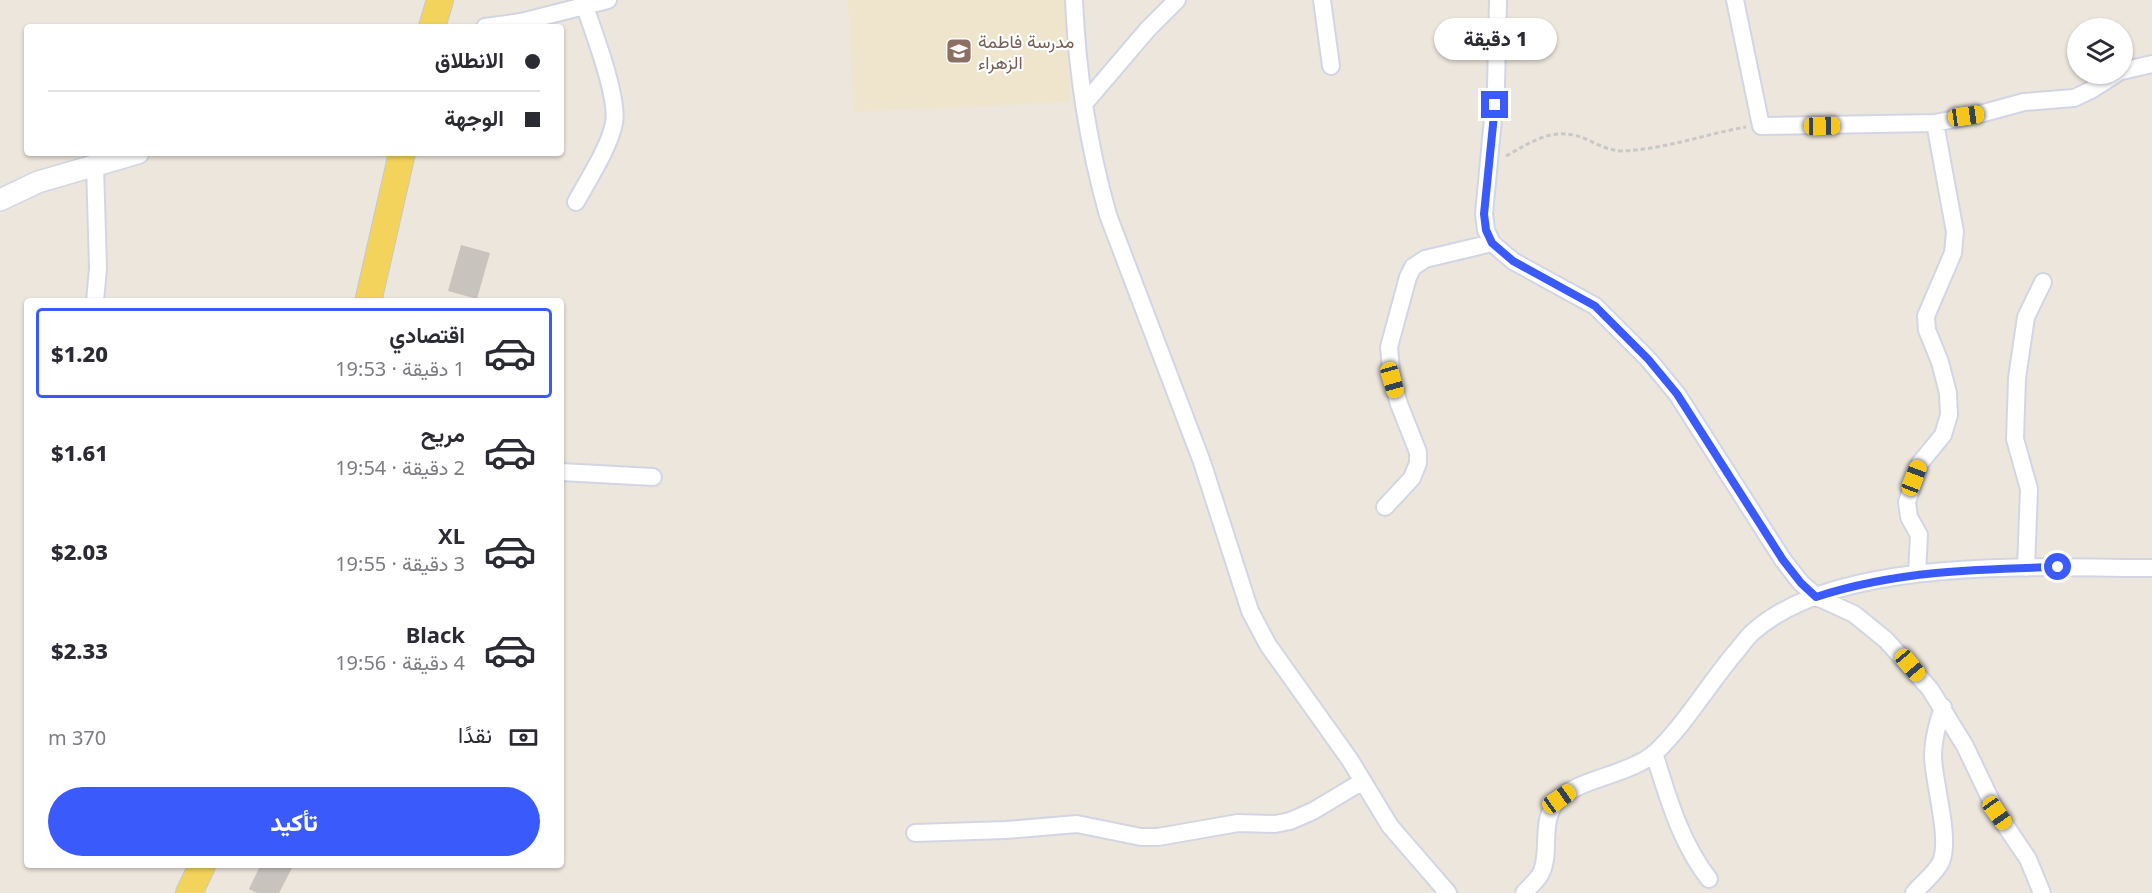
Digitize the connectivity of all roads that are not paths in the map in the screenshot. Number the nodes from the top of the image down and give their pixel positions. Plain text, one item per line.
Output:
1 (440, 0) edge
2 (608, 0) edge
3 (1074, 0) edge
4 (1177, 0) edge
5 (1322, 0) edge
6 (1498, 0) edge
7 (1735, 0) edge
8 (585, 7) junction
9 (436, 24) edge
10 (507, 24) edge
11 (2152, 64) edge
12 (1331, 66) dead end
13 (2133, 68) edge
14 (2100, 84) edge
15 (1084, 104) junction
16 (1935, 123) junction
17 (127, 156) edge
18 (401, 156) edge
19 (95, 165) junction
20 (0, 201) edge
21 (576, 202) dead end
22 (1492, 243) junction
23 (2043, 282) dead end
24 (95, 298) edge
25 (369, 298) edge
26 (564, 472) edge
27 (653, 477) dead end
28 (1385, 507) dead end
29 (2026, 568) junction
30 (2152, 568) edge
31 (1917, 574) junction
32 (1816, 597) junction
33 (1943, 707) junction
34 (1654, 753) junction
35 (1363, 781) junction
36 (915, 833) dead end
37 (201, 868) edge
38 (1709, 879) dead end
39 (189, 893) edge
40 (1448, 893) edge
41 (1524, 893) edge
42 (1914, 893) edge
43 (2042, 893) edge

1 - 9 main road
2 - 8 street
3 - 15 street
4 - 15 street
5 - 12 street
6 - 22 street
7 - 16 street
8 - 10 street
8 - 21 street
11 - 13 street
14 - 16 street
15 - 35 street
16 - 31 street
17 - 19 street
18 - 25 main road
19 - 20 street
19 - 24 street
22 - 28 street
22 - 32 street
23 - 29 street
26 - 27 street
29 - 30 street
29 - 31 street
31 - 32 street
32 - 33 street
32 - 34 street
33 - 42 street
33 - 43 street
34 - 38 street
34 - 41 street
35 - 36 street
35 - 40 street
37 - 39 main road

